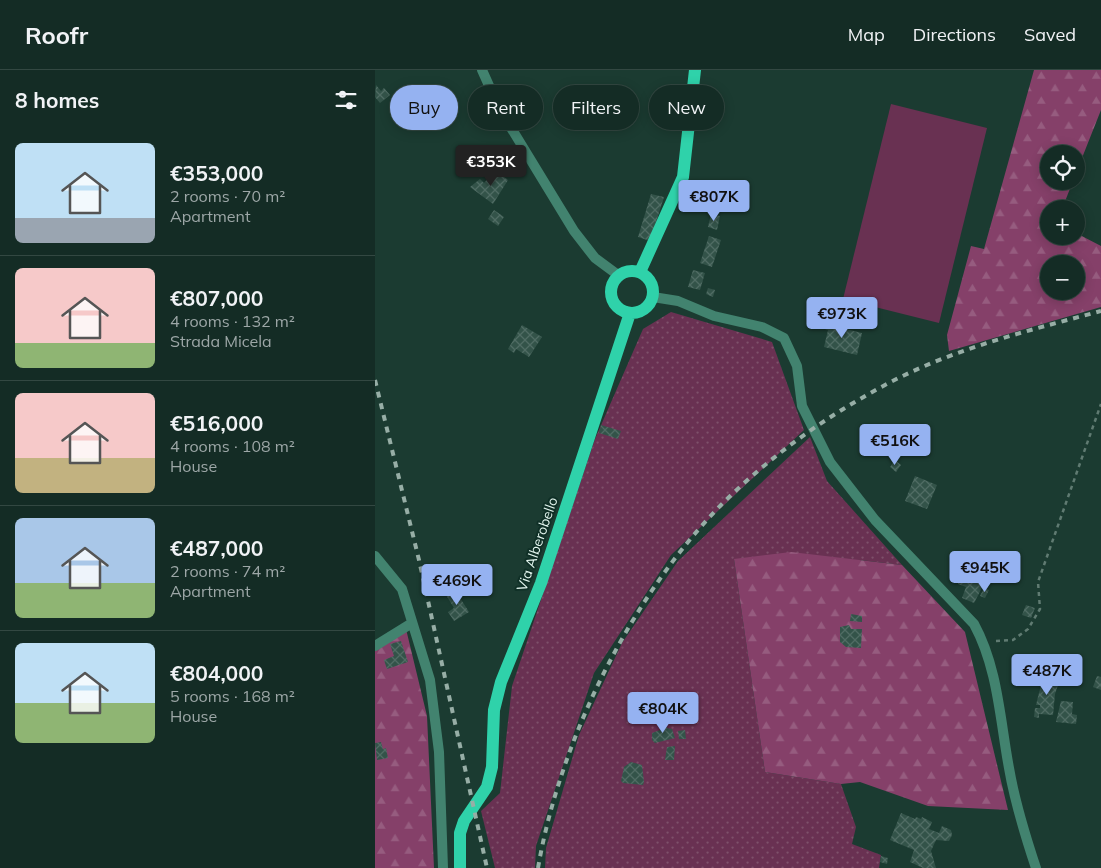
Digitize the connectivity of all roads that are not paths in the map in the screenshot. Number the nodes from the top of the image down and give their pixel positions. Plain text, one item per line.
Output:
1 (482, 70) edge
2 (695, 70) edge
3 (640, 272) junction
4 (618, 275) junction
5 (653, 297) junction
6 (629, 313) junction
7 (375, 556) edge
8 (412, 623) junction
9 (375, 646) edge
10 (443, 868) edge
11 (459, 868) edge
12 (1037, 868) edge

1 - 4 street
2 - 3 main road
3 - 4 main road
3 - 5 main road
4 - 6 main road
5 - 6 main road
5 - 12 street
6 - 11 main road, Via Alberobello
7 - 8 street
8 - 9 street
8 - 10 street

